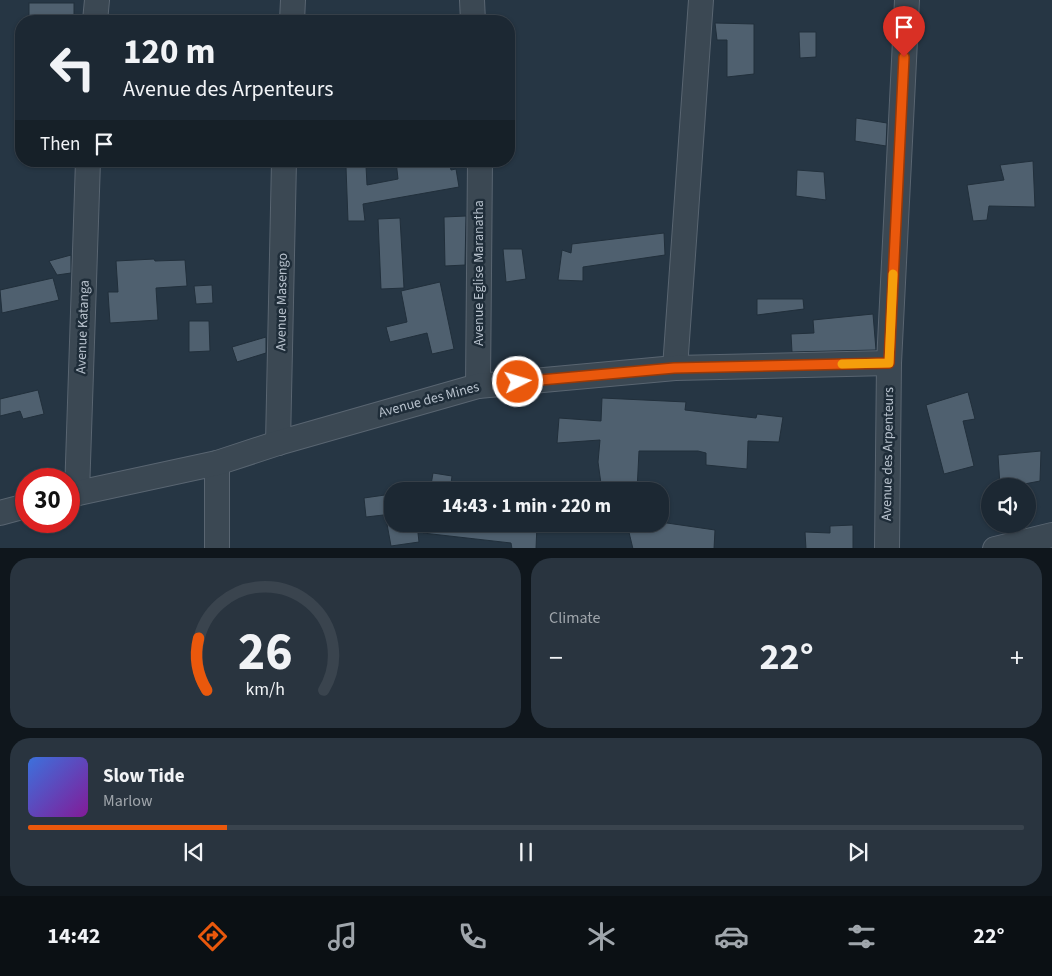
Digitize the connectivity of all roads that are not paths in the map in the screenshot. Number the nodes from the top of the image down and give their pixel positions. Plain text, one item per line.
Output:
1 (97, 0) edge
2 (293, 0) edge
3 (472, 0) edge
4 (701, 0) edge
5 (907, 0) edge
6 (96, 15) edge
7 (292, 15) edge
8 (473, 15) edge
9 (88, 167) edge
10 (284, 167) edge
11 (480, 167) edge
12 (889, 363) junction
13 (674, 368) junction
14 (478, 386) junction
15 (278, 443) junction
16 (217, 462) junction
17 (74, 468) edge
18 (80, 492) edge
19 (15, 509) edge
20 (0, 513) edge
21 (1052, 536) edge
22 (217, 548) edge
23 (887, 548) edge
24 (995, 548) edge

1 - 6 street
2 - 7 street
3 - 8 street
4 - 13 street
5 - 12 street, Avenue des Arpenteurs
9 - 17 street, Avenue Katanga
10 - 15 street, Avenue Masengo
11 - 14 street, Avenue Eglise Maranatha
12 - 13 street, Avenue des Mines
12 - 23 street, Avenue des Arpenteurs
13 - 14 street, Avenue des Mines
14 - 15 street, Avenue des Mines
15 - 16 street, Avenue des Mines
16 - 18 street, Avenue des Mines
16 - 22 street
19 - 20 street
21 - 24 street

